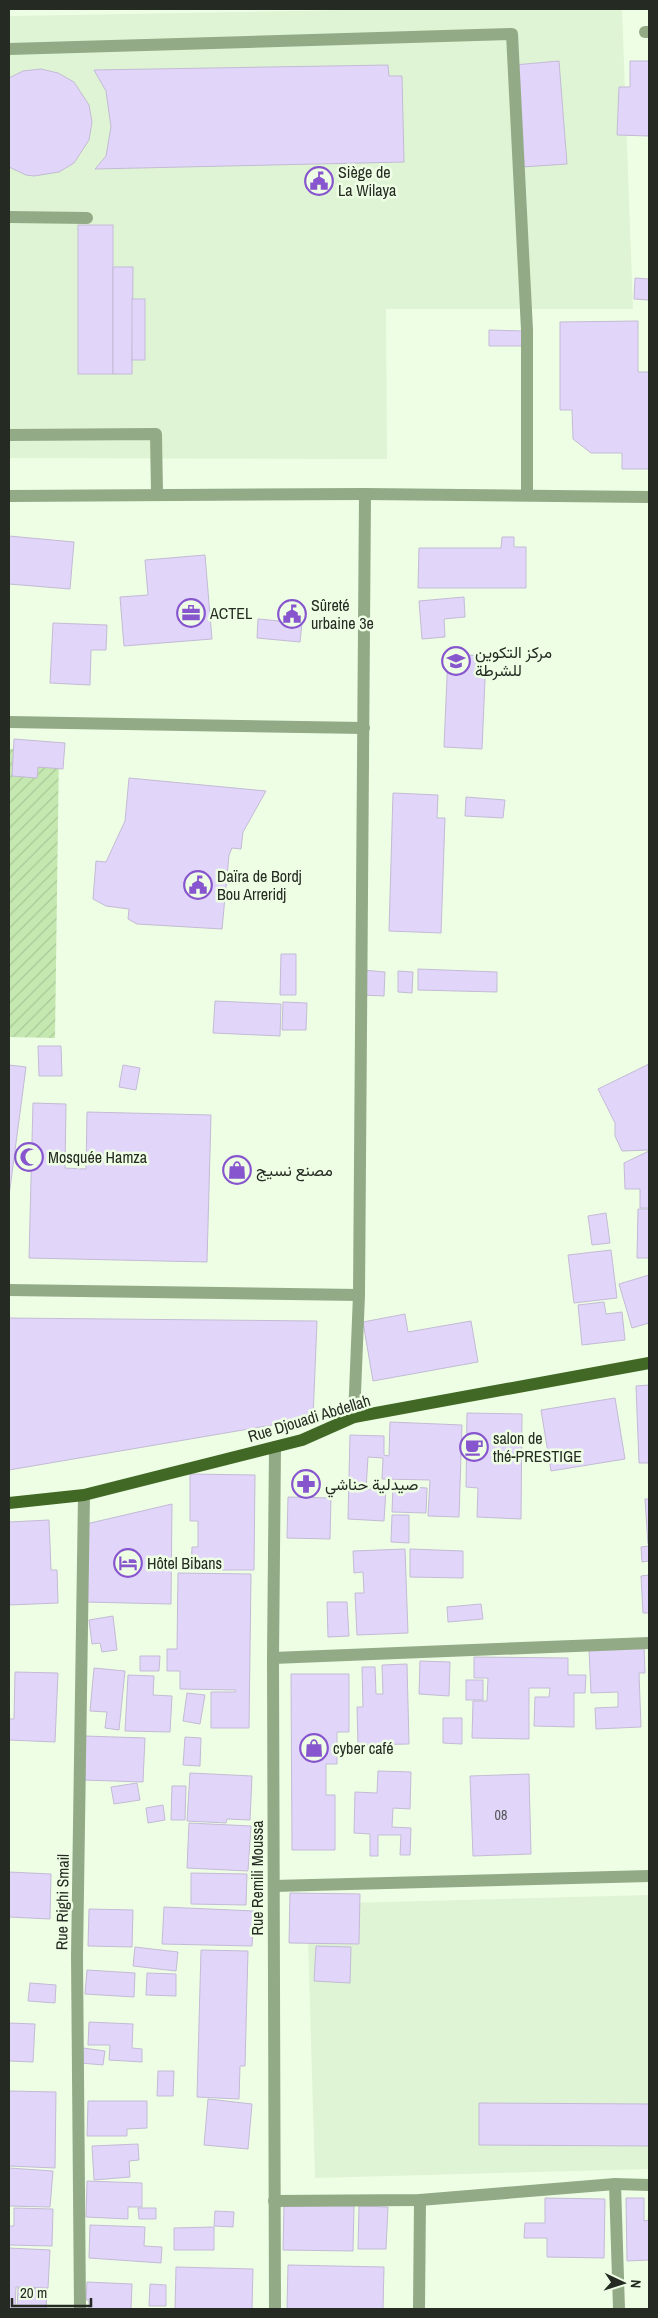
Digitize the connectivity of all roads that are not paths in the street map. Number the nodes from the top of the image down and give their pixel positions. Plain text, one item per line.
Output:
1 (9, 49) edge
2 (9, 217) edge
3 (86, 218) dead end
4 (9, 435) edge
5 (158, 494) junction
6 (365, 494) junction
7 (527, 495) junction
8 (9, 496) edge
9 (649, 497) edge
10 (9, 722) edge
11 (364, 728) junction
12 (9, 1290) edge
13 (359, 1295) junction
14 (649, 1363) edge
15 (354, 1417) junction
16 (275, 1447) junction
17 (84, 1495) junction
18 (9, 1503) edge
19 (649, 1643) edge
20 (273, 1658) junction
21 (649, 1876) edge
22 (274, 1886) junction
23 (615, 2184) junction
24 (649, 2185) edge
25 (420, 2200) junction
26 (274, 2201) junction
27 (80, 2309) edge
28 (275, 2309) edge
29 (420, 2309) edge
30 (619, 2309) edge

1 - 7 street
2 - 3 street
4 - 5 street
5 - 6 street
5 - 8 street
6 - 7 street
6 - 11 street
7 - 9 street
10 - 11 street
11 - 13 street
12 - 13 street
13 - 15 street
14 - 15 main road, Rue Djouadi Abdellah
15 - 16 main road, Rue Djouadi Abdellah
16 - 17 main road, Rue Djouadi Abdellah
16 - 20 street, Rue Remili Moussa
17 - 18 main road, Rue Djouadi Abdellah
17 - 27 street, Rue Righi Smail
19 - 20 street
20 - 22 street, Rue Remili Moussa
21 - 22 street
22 - 26 street, Rue Remili Moussa
23 - 24 street
23 - 25 street
23 - 30 street
25 - 26 street
25 - 29 street
26 - 28 street, Rue Remili Moussa

